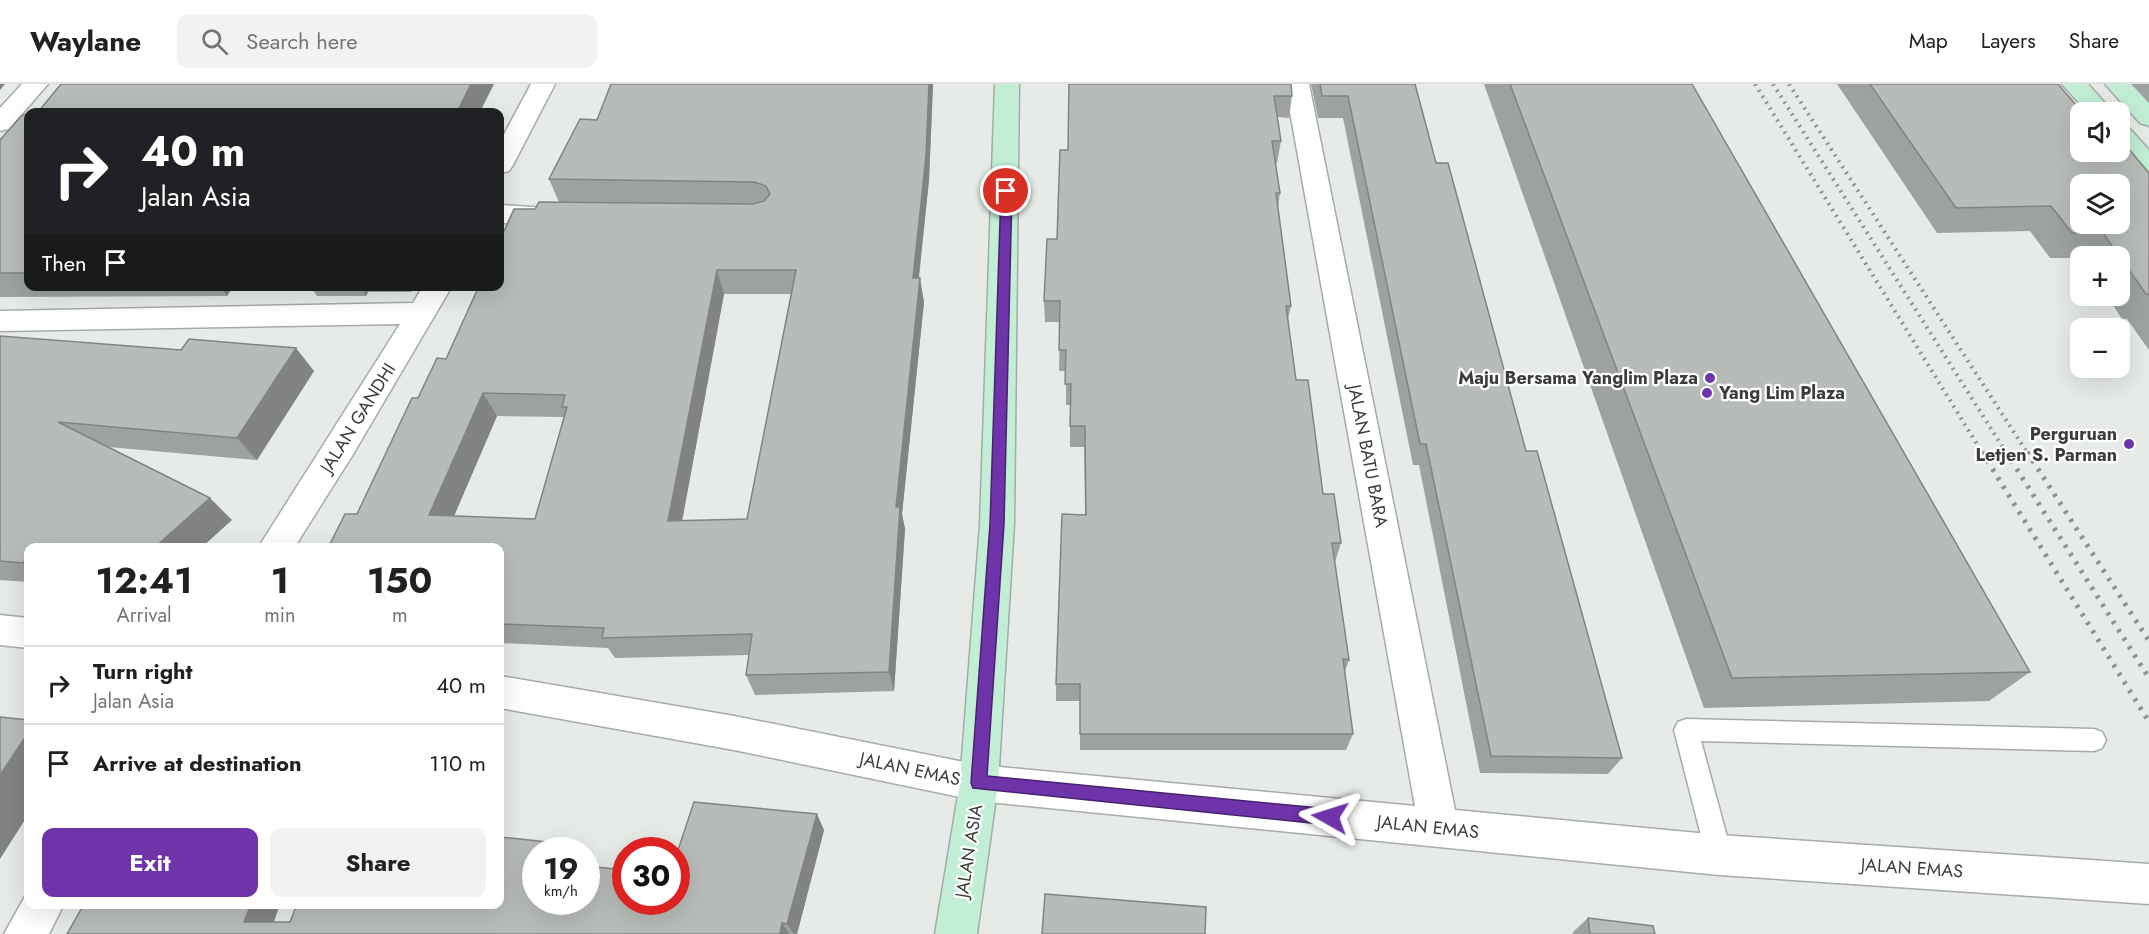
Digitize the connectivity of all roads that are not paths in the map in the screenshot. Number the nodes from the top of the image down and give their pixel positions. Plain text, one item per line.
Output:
1 (36, 84) edge
2 (543, 84) edge
3 (1007, 84) edge
4 (1297, 84) edge
5 (2074, 84) edge
6 (2117, 84) edge
7 (2091, 102) edge
8 (2149, 118) edge
9 (0, 123) edge
10 (2130, 145) edge
11 (504, 157) edge
12 (2149, 166) edge
13 (504, 214) edge
14 (582, 215) edge
15 (431, 300) edge
16 (0, 321) edge
17 (278, 543) edge
18 (0, 630) edge
19 (24, 633) edge
20 (504, 693) edge
21 (2094, 740) dead end
22 (979, 783) junction
23 (1439, 828) junction
24 (1719, 855) junction
25 (2149, 884) edge
26 (41, 909) edge
27 (25, 934) edge
28 (956, 934) edge

1 - 9 street
2 - 11 street
3 - 22 main road, JALAN ASIA
4 - 23 street, JALAN BATU BARA
5 - 7 main road
6 - 8 main road
10 - 12 main road
13 - 14 street
15 - 16 street
15 - 17 street, JALAN GANDHI
18 - 19 street
20 - 22 street, JALAN EMAS
21 - 24 lane
22 - 23 street, JALAN EMAS
22 - 28 main road, JALAN ASIA
23 - 24 street, JALAN EMAS
24 - 25 street, JALAN EMAS
26 - 27 street

